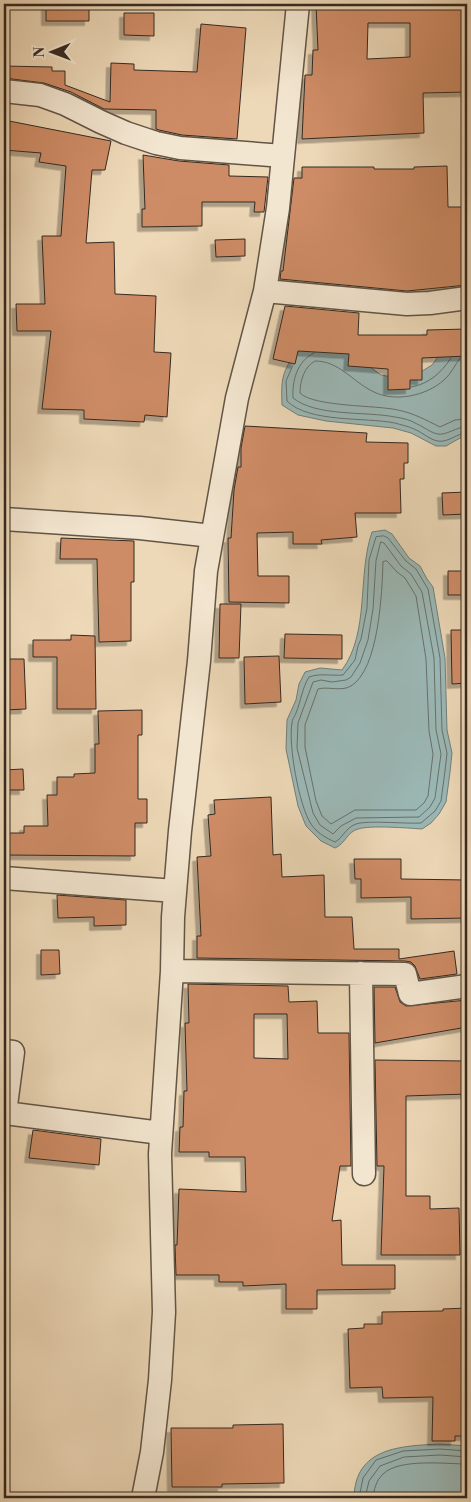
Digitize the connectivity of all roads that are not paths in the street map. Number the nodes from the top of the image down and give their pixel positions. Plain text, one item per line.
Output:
1 (298, 4) edge
2 (4, 91) edge
3 (283, 156) junction
4 (265, 291) junction
5 (467, 298) edge
6 (4, 519) edge
7 (212, 536) junction
8 (4, 878) edge
9 (175, 891) junction
10 (172, 971) junction
11 (361, 973) junction
12 (467, 986) edge
13 (4, 1051) edge
14 (161, 1133) junction
15 (364, 1174) dead end
16 (143, 1498) edge

1 - 3 street
2 - 3 street
3 - 4 street
4 - 5 street
4 - 7 street
6 - 7 street
7 - 9 street
8 - 9 street
9 - 10 street
10 - 11 street
10 - 14 street
11 - 12 street
11 - 15 street
13 - 14 street
14 - 16 street

